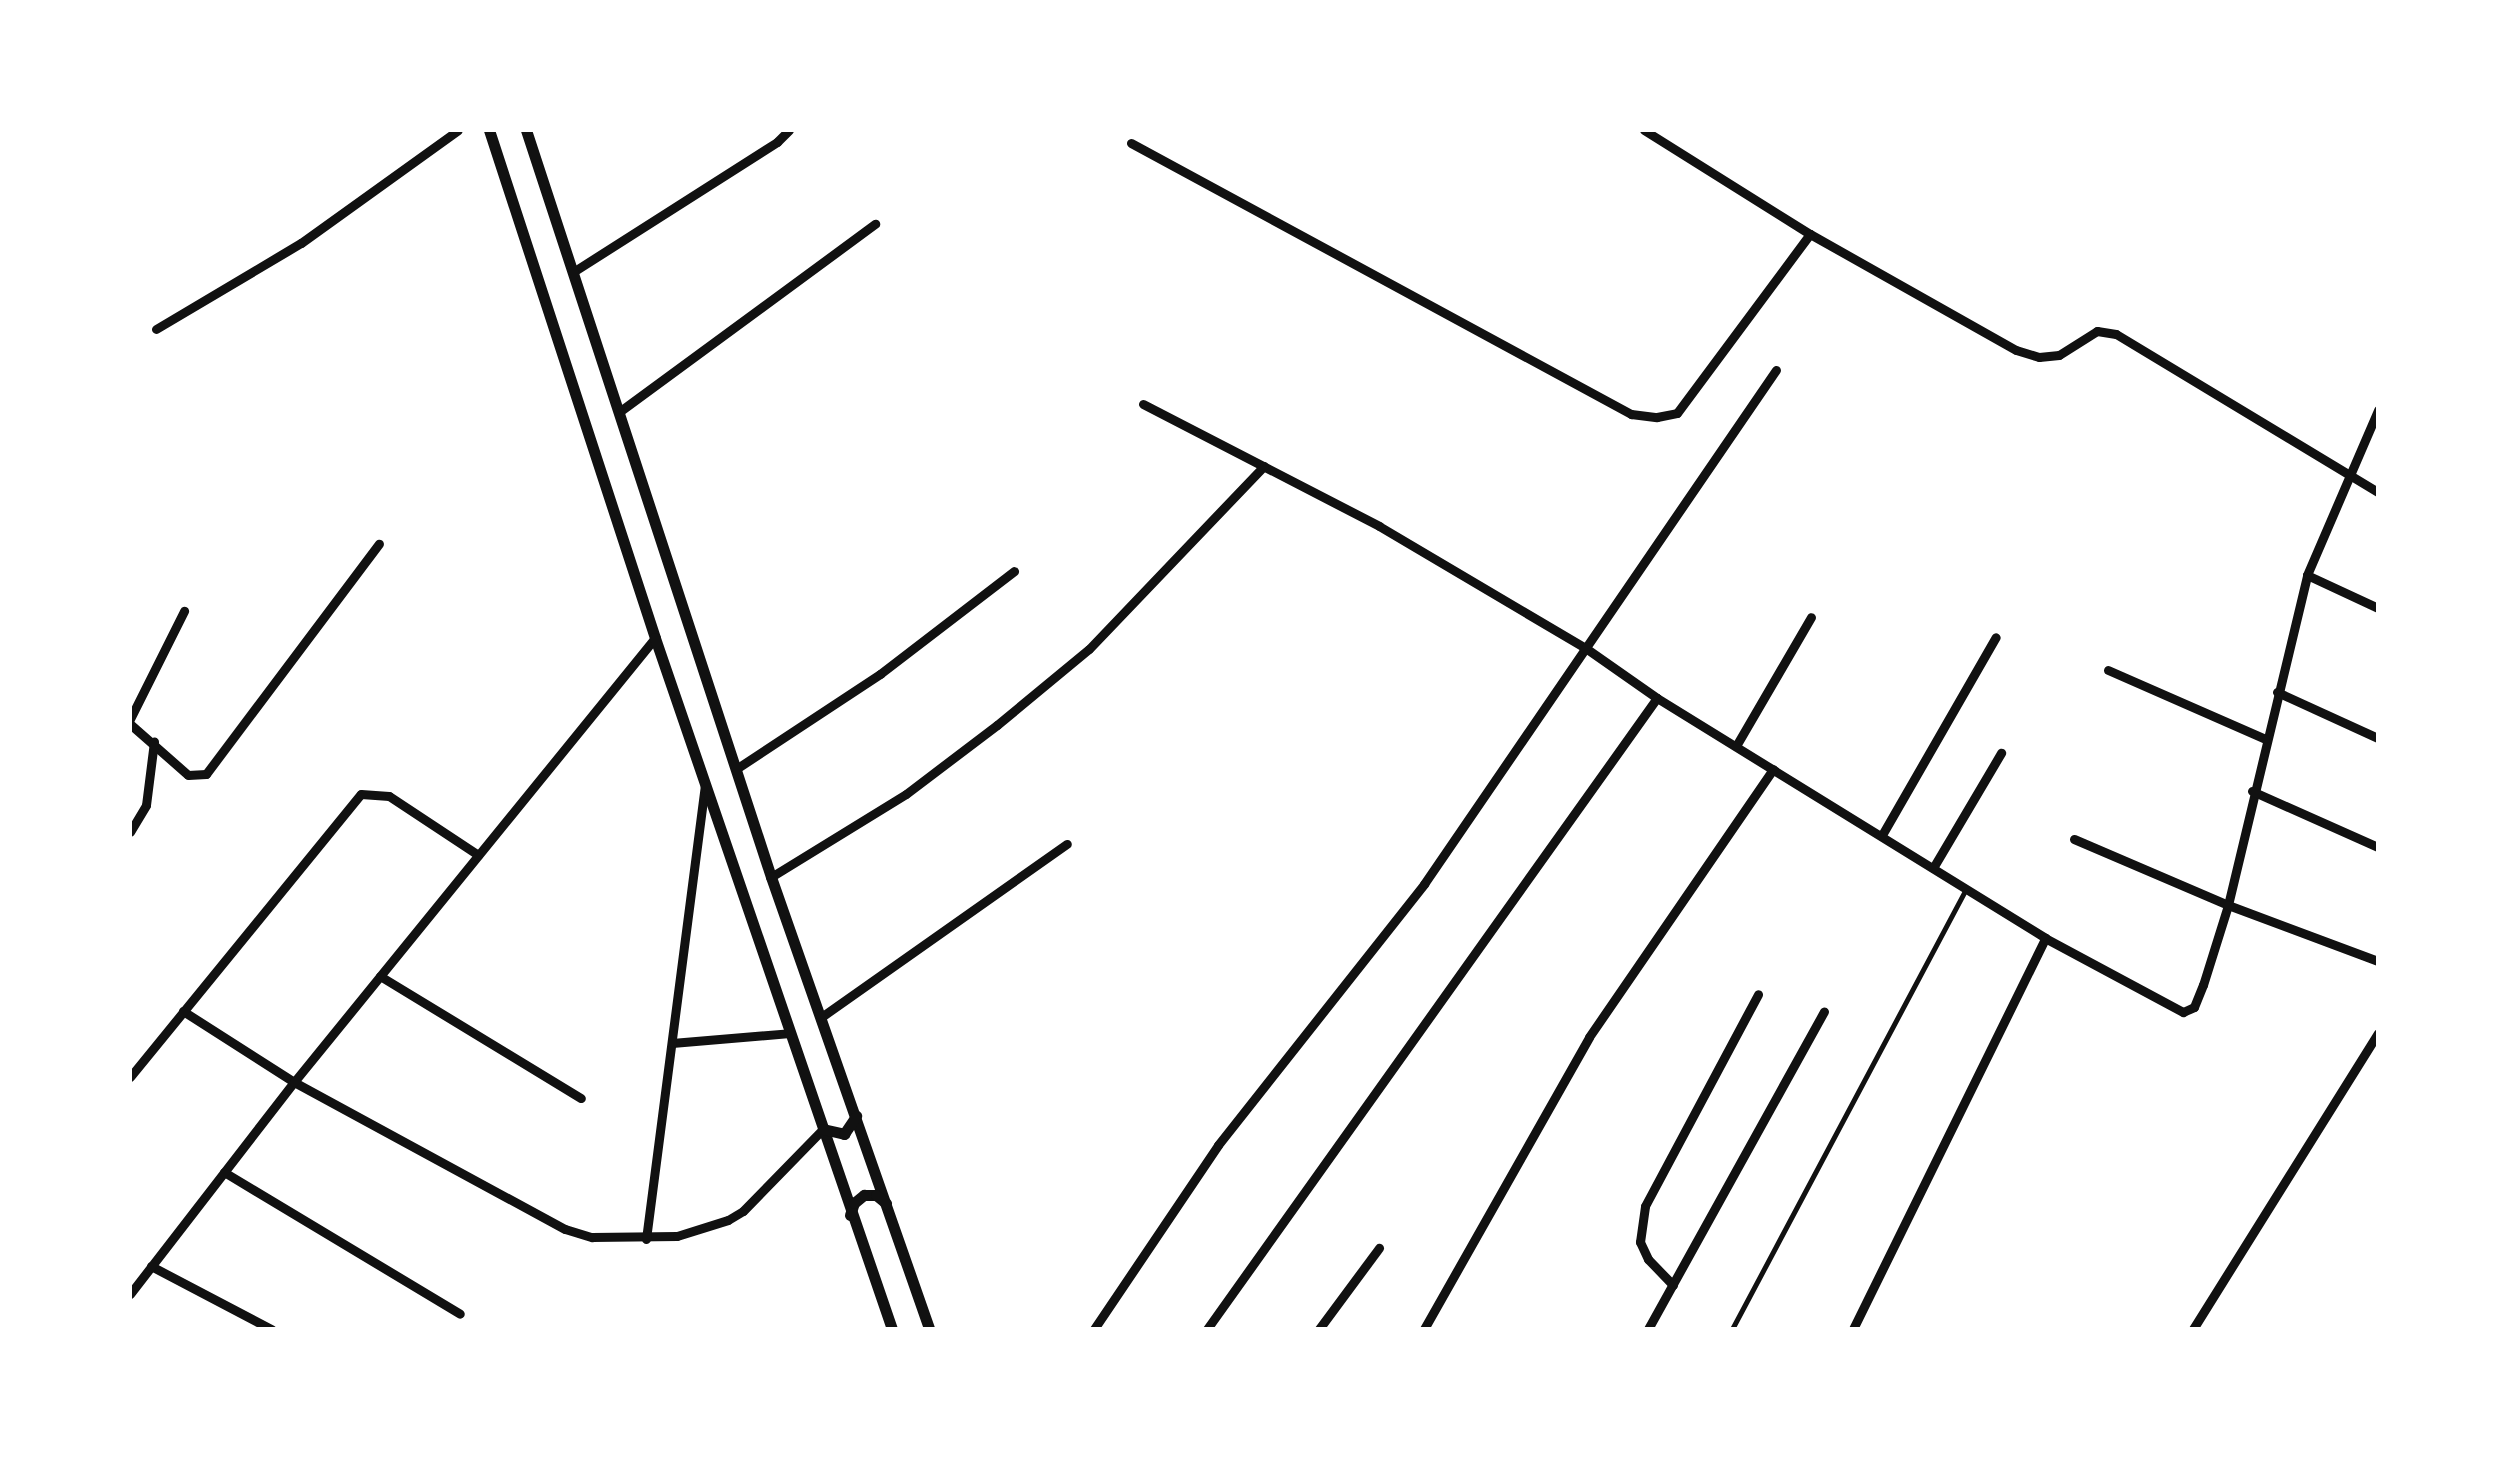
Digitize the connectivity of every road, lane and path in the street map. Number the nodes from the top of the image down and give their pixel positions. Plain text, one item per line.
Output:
1 (458, 130) edge
2 (489, 130) edge
3 (526, 130) edge
4 (789, 130) edge
5 (1644, 130) edge
6 (1132, 144) dead end
7 (876, 224) dead end
8 (1810, 234) junction
9 (573, 272) junction
10 (156, 329) dead end
11 (1776, 370) dead end
12 (1144, 404) dead end
13 (2378, 410) edge
14 (619, 412) junction
15 (1264, 466) junction
16 (2346, 477) junction
17 (2378, 492) edge
18 (380, 544) dead end
19 (1014, 570) dead end
20 (2306, 575) junction
21 (2378, 608) edge
22 (184, 611) dead end
23 (1811, 617) dead end
24 (655, 638) junction
25 (1996, 638) dead end
26 (1587, 648) junction
27 (2108, 670) dead end
28 (2277, 692) junction
29 (1656, 698) junction
30 (130, 721) edge
31 (2378, 738) edge
32 (2265, 739) junction
33 (154, 742) junction
34 (1736, 746) junction
35 (2000, 753) dead end
36 (1773, 768) junction
37 (736, 769) junction
38 (706, 782) junction
39 (2252, 791) junction
40 (130, 832) edge
41 (1882, 836) junction
42 (2074, 838) dead end
43 (1066, 844) dead end
44 (2378, 847) edge
45 (478, 855) junction
46 (1934, 868) junction
47 (770, 877) junction
48 (1966, 888) junction
49 (2228, 905) junction
50 (2045, 938) junction
51 (2378, 961) edge
52 (380, 976) junction
53 (1758, 994) dead end
54 (183, 1011) junction
55 (1824, 1011) dead end
56 (820, 1018) junction
57 (2378, 1033) edge
58 (790, 1034) junction
59 (672, 1043) junction
60 (130, 1076) edge
61 (294, 1082) junction
62 (581, 1098) dead end
63 (856, 1116) junction
64 (823, 1129) junction
65 (224, 1172) junction
66 (886, 1203) junction
67 (850, 1215) junction
68 (646, 1239) junction
69 (1379, 1248) dead end
70 (151, 1266) junction
71 (1673, 1285) junction
72 (130, 1294) edge
73 (460, 1314) dead end
74 (271, 1329) edge
75 (892, 1329) edge
76 (928, 1329) edge
77 (1094, 1329) edge
78 (1207, 1329) edge
79 (1319, 1329) edge
80 (1424, 1329) edge
81 (1648, 1329) edge
82 (1732, 1329) edge
83 (1853, 1329) edge
84 (2193, 1329) edge

1 - 10 street
2 - 24 street
3 - 9 street
4 - 9 street
5 - 8 street
6 - 8 street
7 - 14 street
8 - 16 street
9 - 14 street
11 - 26 street
12 - 15 street
13 - 16 street
14 - 37 street
15 - 26 street
15 - 47 street
16 - 17 street
16 - 20 street
18 - 33 street
19 - 37 street
20 - 21 street
20 - 28 street
22 - 30 street
23 - 34 street
24 - 38 street
24 - 45 street
25 - 41 street
26 - 29 street
26 - 77 street
27 - 32 street
28 - 31 street
28 - 32 street
29 - 34 street
29 - 78 street
30 - 33 street
32 - 39 street
33 - 40 street
34 - 36 street
35 - 46 street
36 - 41 street
36 - 80 street
37 - 47 street
38 - 58 street
38 - 59 street
39 - 44 street
39 - 49 street
41 - 46 street
42 - 49 street
43 - 56 street
45 - 52 street
45 - 54 street
46 - 48 street
47 - 56 street
48 - 50 street
48 - 82 lane
49 - 50 street
49 - 51 street
50 - 83 street
52 - 61 street
52 - 62 street
53 - 71 street
54 - 60 street
54 - 61 street
55 - 71 street
56 - 63 street
57 - 84 street
58 - 59 street
58 - 64 street
59 - 68 street
61 - 65 street
61 - 68 street
63 - 64 street
63 - 66 street
64 - 67 street
64 - 68 street
65 - 70 street
65 - 73 street
66 - 67 street
66 - 76 street
67 - 75 street
69 - 79 street
70 - 72 street
70 - 74 street
71 - 81 street

